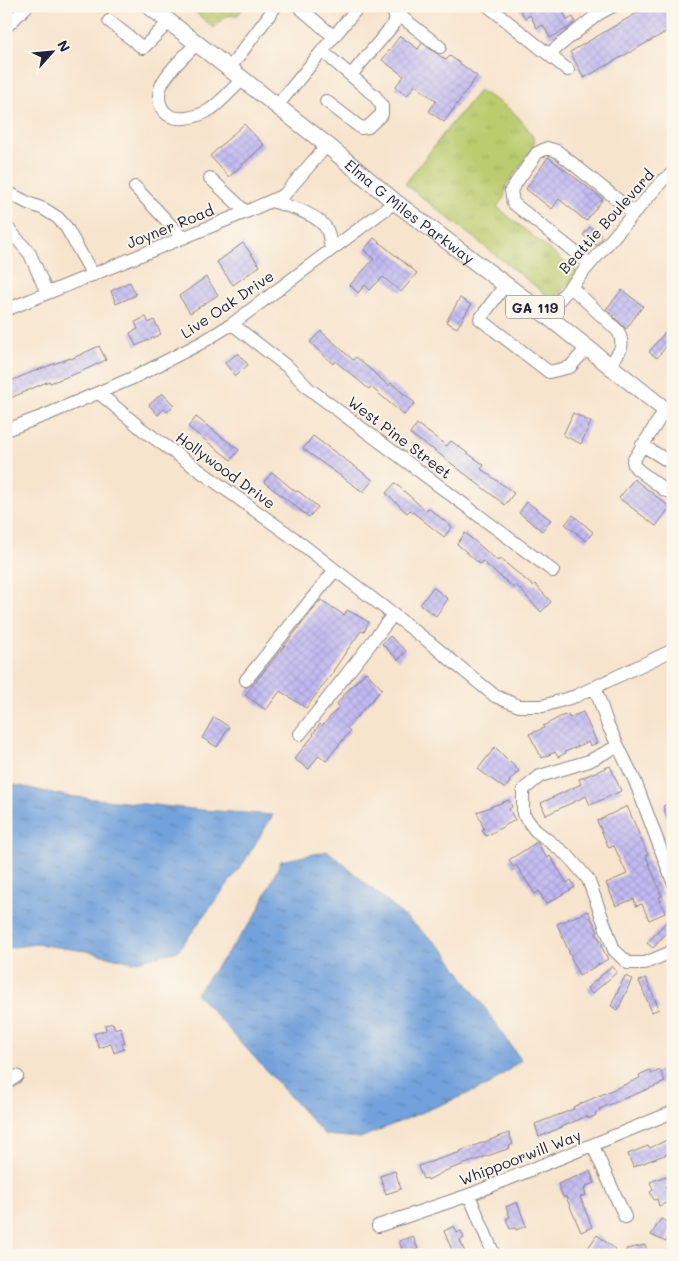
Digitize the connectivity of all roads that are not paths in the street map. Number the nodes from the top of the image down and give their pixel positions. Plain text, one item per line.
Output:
1 (27, 6) edge
2 (149, 6) edge
3 (276, 6) edge
4 (298, 6) edge
5 (359, 6) edge
6 (488, 6) edge
7 (613, 6) edge
8 (391, 11) edge
9 (110, 21) dead end
10 (169, 22) junction
11 (6, 27) edge
12 (334, 37) junction
13 (196, 44) junction
14 (440, 47) dead end
15 (322, 51) junction
16 (549, 54) junction
17 (229, 70) junction
18 (568, 70) dead end
19 (351, 75) junction
20 (242, 80) junction
21 (326, 101) dead end
22 (276, 107) junction
23 (327, 145) junction
24 (673, 173) edge
25 (210, 178) dead end
26 (135, 187) dead end
27 (11, 194) dead end
28 (271, 201) junction
29 (395, 202) junction
30 (246, 212) junction
31 (634, 213) junction
32 (6, 226) edge
33 (183, 238) junction
34 (331, 250) junction
35 (590, 264) junction
36 (93, 275) junction
37 (505, 285) junction
38 (570, 286) junction
39 (47, 293) junction
40 (6, 310) edge
41 (546, 315) junction
42 (232, 324) junction
43 (587, 348) junction
44 (609, 366) junction
45 (99, 393) junction
46 (669, 413) edge
47 (6, 430) edge
48 (642, 445) junction
49 (673, 464) edge
50 (673, 491) edge
51 (336, 570) junction
52 (553, 571) dead end
53 (394, 615) junction
54 (673, 650) edge
55 (246, 680) dead end
56 (595, 687) junction
57 (300, 734) dead end
58 (618, 746) junction
59 (673, 882) edge
60 (673, 950) edge
61 (18, 1076) dead end
62 (6, 1083) edge
63 (673, 1112) edge
64 (593, 1146) junction
65 (469, 1195) junction
66 (624, 1218) dead end
67 (378, 1226) dead end
68 (494, 1255) edge

1 - 11 street
2 - 10 main road, Elma G Miles Parkway / GA 119
3 - 17 street
4 - 12 street
5 - 12 street
6 - 16 street
7 - 16 street
8 - 14 street
8 - 19 street
9 - 10 street
10 - 13 main road, Elma G Miles Parkway / GA 119
12 - 15 street
13 - 17 main road, Elma G Miles Parkway / GA 119
13 - 20 street
15 - 19 street
15 - 22 street
16 - 18 street
17 - 20 main road, Elma G Miles Parkway / GA 119
19 - 21 street
20 - 22 main road, Elma G Miles Parkway / GA 119
22 - 23 main road, Elma G Miles Parkway / GA 119
23 - 28 street, Joyner Road
23 - 29 main road, Elma G Miles Parkway / GA 119
24 - 31 street, Beattie Boulevard
25 - 30 street
26 - 33 street
27 - 36 street
28 - 30 street, Joyner Road
28 - 34 street
29 - 34 street, Live Oak Drive
29 - 37 main road, Elma G Miles Parkway / GA 119
30 - 33 street, Joyner Road
31 - 35 street, Beattie Boulevard
31 - 35 street
32 - 39 street
33 - 36 street, Joyner Road
34 - 42 street, Live Oak Drive
35 - 38 street, Beattie Boulevard
36 - 39 street, Joyner Road
37 - 41 main road, Elma G Miles Parkway / GA 119
37 - 43 street
38 - 41 street, Beattie Boulevard
38 - 44 street
39 - 40 street, Joyner Road
41 - 43 main road, Elma G Miles Parkway / GA 119
42 - 45 street, Live Oak Drive
42 - 52 street, West Pine Street
43 - 44 main road, Elma G Miles Parkway / GA 119
44 - 46 main road, Elma G Miles Parkway / GA 119
45 - 47 street, Live Oak Drive
45 - 51 street, Hollywood Drive
46 - 48 street
48 - 49 street
48 - 50 street
51 - 53 street, Hollywood Drive
51 - 55 street
53 - 56 street, Hollywood Drive
53 - 57 street
54 - 56 street, Hollywood Drive
56 - 58 street
58 - 59 street
58 - 60 street
61 - 62 street
63 - 64 street, Whippoorwill Way
64 - 65 street, Whippoorwill Way
64 - 66 street
65 - 67 street, Whippoorwill Way
65 - 68 street

